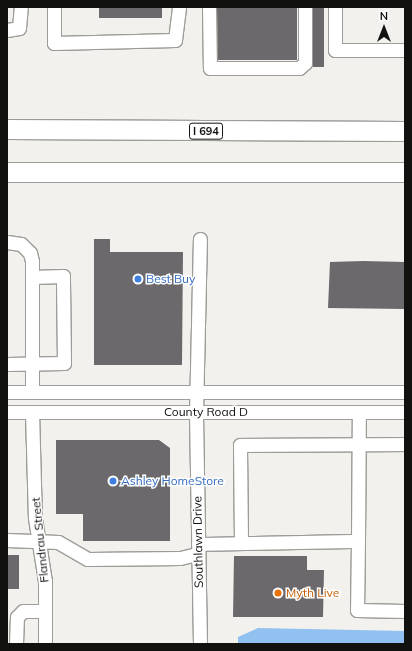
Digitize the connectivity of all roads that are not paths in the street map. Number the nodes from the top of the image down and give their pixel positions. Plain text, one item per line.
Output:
1 (21, 7) edge
2 (54, 7) edge
3 (179, 7) edge
4 (209, 7) edge
5 (305, 7) edge
6 (335, 7) edge
7 (7, 30) edge
8 (405, 50) edge
9 (7, 129) edge
10 (405, 131) edge
11 (7, 172) edge
12 (405, 173) edge
13 (200, 239) dead end
14 (7, 242) edge
15 (32, 276) junction
16 (7, 364) edge
17 (33, 364) junction
18 (7, 392) edge
19 (32, 392) junction
20 (197, 392) junction
21 (405, 392) edge
22 (7, 412) edge
23 (32, 412) junction
24 (359, 412) junction
25 (405, 412) edge
26 (196, 413) junction
27 (405, 444) edge
28 (359, 445) junction
29 (7, 540) edge
30 (39, 540) junction
31 (358, 541) junction
32 (241, 542) junction
33 (198, 549) junction
34 (45, 610) junction
35 (405, 611) edge
36 (16, 644) edge
37 (45, 644) edge
38 (200, 644) edge

1 - 7 street
2 - 3 street
4 - 5 street
6 - 8 street
9 - 10 highway, I 694
11 - 12 highway
13 - 20 street, Southlawn Drive
14 - 15 street
15 - 17 street
15 - 17 street
16 - 17 street
17 - 19 street
18 - 19 street, County Road D
19 - 20 street, County Road D
20 - 21 street, County Road D
20 - 26 street, Southlawn Drive
22 - 23 street, County Road D
23 - 26 street, County Road D
23 - 30 street, Flandrau Street
24 - 25 street, County Road D
24 - 26 street, County Road D
24 - 28 street
26 - 33 street, Southlawn Drive
27 - 28 street
28 - 31 street
28 - 32 street
29 - 30 street
30 - 33 street
30 - 34 street, Flandrau Street
31 - 32 street
31 - 35 street
32 - 33 street
33 - 38 street, Southlawn Drive
34 - 36 street
34 - 37 street, Flandrau Street

